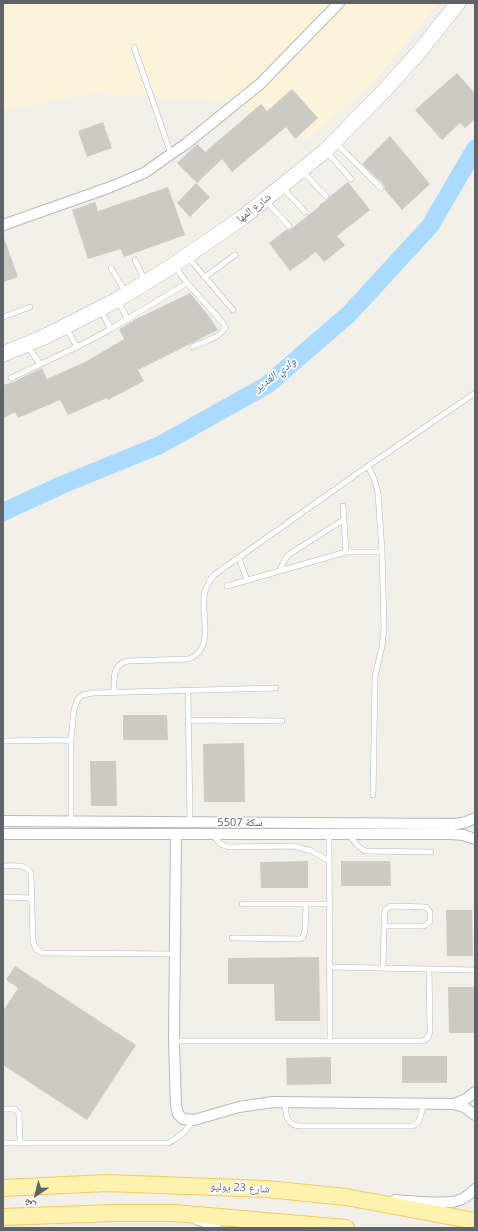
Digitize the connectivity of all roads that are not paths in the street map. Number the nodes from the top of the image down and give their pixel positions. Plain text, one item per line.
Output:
1 (339, 3) edge
2 (458, 3) edge
3 (134, 47) dead end
4 (330, 146) junction
5 (171, 155) junction
6 (301, 170) junction
7 (351, 179) dead end
8 (281, 186) junction
9 (381, 188) dead end
10 (326, 196) dead end
11 (265, 200) junction
12 (305, 212) dead end
13 (3, 225) edge
14 (289, 226) dead end
15 (235, 255) dead end
16 (186, 256) junction
17 (135, 260) dead end
18 (173, 265) junction
19 (111, 268) dead end
20 (205, 277) junction
21 (146, 282) junction
22 (187, 283) junction
23 (122, 297) junction
24 (30, 307) dead end
25 (100, 309) junction
26 (233, 310) dead end
27 (3, 317) edge
28 (128, 320) junction
29 (66, 326) junction
30 (111, 329) junction
31 (27, 345) junction
32 (77, 347) junction
33 (192, 347) dead end
34 (3, 354) edge
35 (40, 364) junction
36 (11, 378) dead end
37 (475, 393) edge
38 (368, 466) junction
39 (343, 506) dead end
40 (343, 520) junction
41 (346, 552) junction
42 (382, 552) junction
43 (238, 558) junction
44 (280, 571) junction
45 (246, 580) junction
46 (227, 586) dead end
47 (276, 688) dead end
48 (188, 690) junction
49 (114, 692) junction
50 (188, 720) junction
51 (282, 720) dead end
52 (72, 740) junction
53 (3, 741) edge
54 (373, 795) dead end
55 (475, 819) edge
56 (3, 821) edge
57 (71, 822) junction
58 (190, 822) junction
59 (3, 834) edge
60 (176, 834) junction
61 (209, 834) junction
62 (348, 834) junction
63 (329, 835) junction
64 (475, 840) edge
65 (431, 852) dead end
66 (329, 861) junction
67 (3, 866) edge
68 (3, 897) edge
69 (32, 898) junction
70 (242, 904) dead end
71 (306, 904) junction
72 (329, 904) junction
73 (384, 926) junction
74 (232, 938) dead end
75 (176, 954) junction
76 (330, 967) junction
77 (383, 968) junction
78 (429, 969) junction
79 (474, 970) dead end
80 (174, 1041) junction
81 (330, 1041) junction
82 (475, 1092) edge
83 (285, 1102) junction
84 (424, 1103) junction
85 (454, 1104) junction
86 (3, 1109) edge
87 (475, 1115) edge
88 (194, 1120) junction
89 (3, 1143) edge
90 (20, 1143) junction
91 (3, 1188) edge
92 (475, 1189) edge
93 (346, 1197) junction
94 (174, 1213) junction
95 (3, 1217) edge
96 (475, 1221) edge
97 (285, 1222) junction
98 (216, 1228) edge
99 (264, 1228) edge
100 (346, 1228) edge

1 - 5 street
2 - 4 street, شارع المها
3 - 5 lane
4 - 6 street, شارع المها
4 - 7 lane
4 - 9 lane
5 - 13 street
6 - 8 street, شارع المها
6 - 10 lane
8 - 11 street, شارع المها
8 - 12 lane
11 - 14 lane
11 - 16 street, شارع المها
15 - 20 lane
16 - 18 street, شارع المها
16 - 20 lane
17 - 21 lane
18 - 21 street, شارع المها
18 - 22 lane
19 - 23 lane
20 - 26 lane
21 - 23 street, شارع المها
22 - 28 lane
22 - 33 lane
23 - 25 street, شارع المها
23 - 28 lane
24 - 27 lane
25 - 29 street, شارع المها
25 - 30 lane
28 - 30 lane
29 - 31 street, شارع المها
29 - 32 lane
30 - 32 lane
31 - 34 street, شارع المها
31 - 35 lane
32 - 35 lane
35 - 36 lane
37 - 38 lane
38 - 42 lane
38 - 43 lane
39 - 40 lane
40 - 41 lane
40 - 44 lane
41 - 42 lane
41 - 44 lane
42 - 54 lane
43 - 45 lane
43 - 49 lane
44 - 45 lane
45 - 46 lane
47 - 48 lane
48 - 49 lane
48 - 50 lane
49 - 52 lane
50 - 51 lane
50 - 58 lane
52 - 53 lane
52 - 57 lane
55 - 58 street, سكة 5507
55 - 64 street
56 - 57 street, سكة 5507
57 - 58 street, سكة 5507
59 - 60 street, سكة 5507
60 - 61 street, سكة 5507
60 - 75 street
61 - 63 street, سكة 5507
61 - 66 lane
62 - 63 street, سكة 5507
62 - 64 street, سكة 5507
62 - 65 lane
63 - 66 lane
66 - 72 lane
67 - 69 lane
68 - 69 lane
69 - 75 lane
70 - 71 lane
71 - 72 lane
71 - 74 lane
72 - 76 lane
73 - 73 lane
73 - 77 lane
75 - 80 street
76 - 77 lane
76 - 81 lane
77 - 78 lane
78 - 79 lane
78 - 81 lane
80 - 81 lane
80 - 88 street
82 - 85 street
83 - 84 street
83 - 84 lane
83 - 88 street
84 - 85 street
85 - 87 street
86 - 90 lane
88 - 90 lane
89 - 90 lane
91 - 93 main road, شارع 23 يوليو
92 - 93 street
93 - 96 main road, شارع 23 يوليو
94 - 95 main road
94 - 97 main road
94 - 98 street
97 - 99 street
97 - 100 main road

